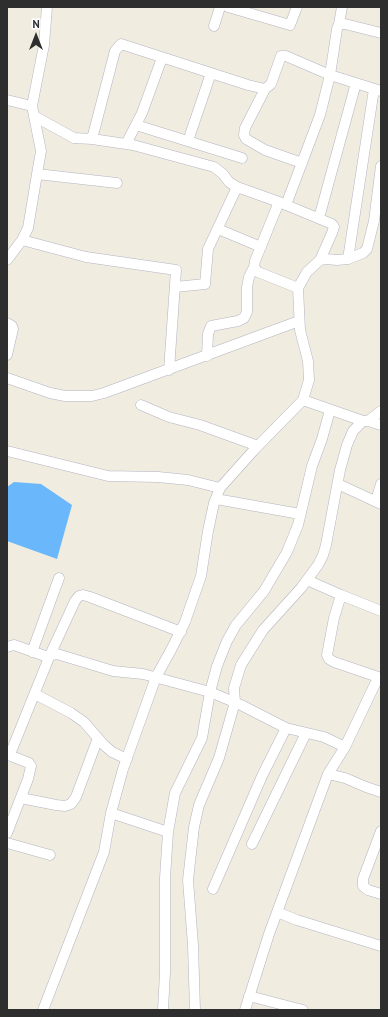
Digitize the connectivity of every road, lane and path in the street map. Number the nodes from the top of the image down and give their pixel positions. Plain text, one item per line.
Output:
1 (47, 7) edge
2 (220, 7) edge
3 (228, 7) edge
4 (297, 7) edge
5 (342, 7) edge
6 (339, 24) junction
7 (214, 26) dead end
8 (381, 33) edge
9 (162, 58) junction
10 (211, 73) junction
11 (330, 75) junction
12 (356, 83) junction
13 (265, 89) junction
14 (378, 90) edge
15 (7, 100) edge
16 (33, 111) junction
17 (136, 125) junction
18 (92, 139) junction
19 (188, 141) junction
20 (126, 144) junction
21 (242, 158) dead end
22 (302, 163) junction
23 (381, 166) edge
24 (38, 174) junction
25 (117, 183) dead end
26 (237, 187) junction
27 (282, 203) junction
28 (319, 218) junction
29 (218, 229) junction
30 (22, 240) junction
31 (261, 247) junction
32 (348, 259) junction
33 (7, 260) edge
34 (320, 260) junction
35 (254, 267) junction
36 (175, 287) junction
37 (298, 288) junction
38 (7, 324) edge
39 (299, 326) junction
40 (7, 355) edge
41 (207, 356) junction
42 (169, 370) junction
43 (7, 378) edge
44 (303, 400) junction
45 (141, 405) dead end
46 (333, 411) junction
47 (381, 411) edge
48 (363, 421) junction
49 (381, 425) edge
50 (258, 446) junction
51 (7, 451) edge
52 (338, 484) junction
53 (381, 484) edge
54 (220, 488) junction
55 (216, 499) junction
56 (378, 503) edge
57 (300, 514) junction
58 (59, 578) dead end
59 (307, 580) junction
60 (341, 596) junction
61 (381, 611) edge
62 (180, 632) junction
63 (7, 647) edge
64 (32, 652) junction
65 (50, 655) junction
66 (156, 677) junction
67 (381, 678) edge
68 (213, 693) junction
69 (35, 694) junction
70 (232, 700) junction
71 (286, 728) junction
72 (306, 733) junction
73 (98, 738) junction
74 (345, 747) junction
75 (9, 755) edge
76 (127, 759) junction
77 (328, 774) junction
78 (381, 792) edge
79 (21, 798) junction
80 (112, 813) junction
81 (7, 832) edge
82 (168, 832) junction
83 (381, 832) edge
84 (7, 843) edge
85 (252, 844) dead end
86 (50, 855) dead end
87 (213, 889) dead end
88 (381, 894) edge
89 (278, 912) junction
90 (381, 946) edge
91 (249, 996) junction
92 (296, 1009) edge
93 (44, 1010) edge
94 (163, 1010) edge
95 (195, 1010) edge
96 (245, 1010) edge

1 - 16 street
2 - 7 street
3 - 4 street
5 - 6 street
6 - 8 street
6 - 11 street
9 - 10 street
9 - 17 street
9 - 18 street
10 - 13 street
10 - 19 street
11 - 12 street
11 - 13 street
11 - 22 street
12 - 14 street
12 - 28 street
13 - 22 street
14 - 32 street
15 - 16 street
16 - 18 street
16 - 24 street
17 - 19 street
17 - 20 street
18 - 20 street
19 - 21 street
20 - 26 street
22 - 27 street
23 - 32 street
24 - 25 street
24 - 30 street
26 - 27 street
26 - 29 street
27 - 28 street
27 - 31 street
28 - 34 street
29 - 31 street
29 - 36 street
30 - 33 street
30 - 36 street
31 - 35 street
32 - 34 street
34 - 37 street
35 - 37 street
35 - 41 street
36 - 42 street
37 - 39 street
38 - 40 street
39 - 41 street
39 - 44 street
41 - 42 street
42 - 43 street
44 - 46 street
44 - 50 street
45 - 50 street
46 - 48 street
46 - 57 street
47 - 48 street
48 - 49 street
48 - 52 street
50 - 54 street
51 - 54 street
52 - 56 street
52 - 59 street
53 - 56 street
54 - 55 street
55 - 57 street
55 - 62 street
57 - 68 street
58 - 64 street
59 - 60 street
59 - 70 street
60 - 61 street
60 - 67 street
62 - 65 street
62 - 66 street
63 - 64 street
64 - 65 street
65 - 66 street
65 - 69 street
66 - 68 street
66 - 76 street
67 - 74 street
68 - 70 street
68 - 82 street
69 - 73 street
69 - 75 street
70 - 71 street
70 - 95 street
71 - 72 street
71 - 87 street
72 - 74 street
72 - 85 street
73 - 76 street
73 - 79 street
74 - 77 street
75 - 79 street
76 - 80 street
77 - 78 street
77 - 89 street
79 - 81 street
80 - 82 street
80 - 93 street
82 - 94 street
83 - 88 street
84 - 86 street
89 - 90 street
89 - 91 street
91 - 92 street
91 - 96 street

